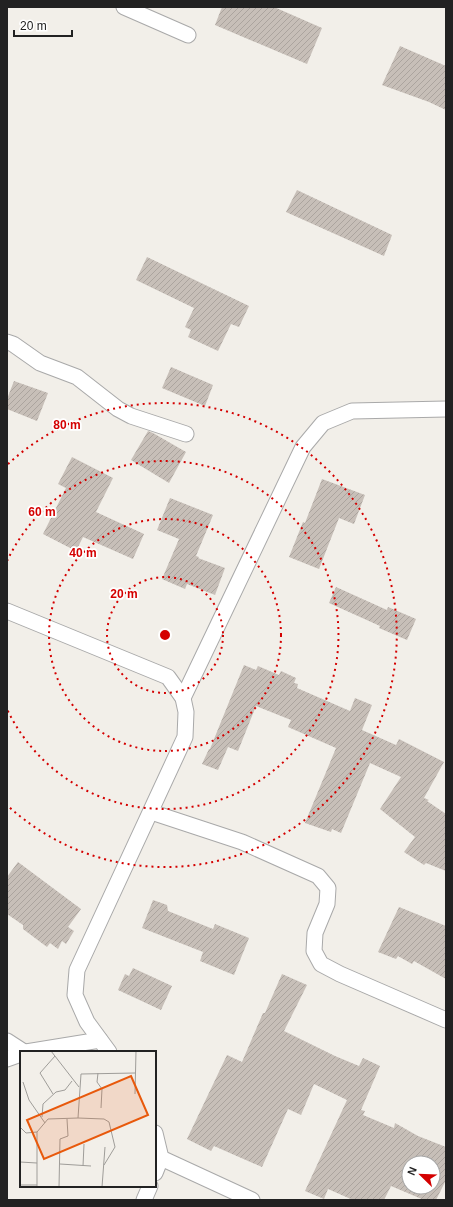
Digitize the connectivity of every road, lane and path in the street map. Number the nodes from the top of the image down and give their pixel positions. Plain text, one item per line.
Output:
1 (124, 7) edge
2 (188, 34) dead end
3 (7, 342) edge
4 (446, 409) edge
5 (186, 434) dead end
6 (7, 611) edge
7 (183, 698) junction
8 (151, 812) junction
9 (446, 1020) edge
10 (7, 1041) edge
11 (105, 1046) edge
12 (23, 1051) edge
13 (38, 1051) edge
14 (20, 1054) edge
15 (7, 1059) edge
16 (156, 1137) edge
17 (161, 1158) junction
18 (156, 1170) edge
19 (150, 1187) edge
20 (144, 1200) edge
21 (252, 1200) edge

1 - 2 street
3 - 5 street
4 - 7 street
6 - 7 street
7 - 8 street
8 - 9 street
8 - 11 street
10 - 12 street
11 - 13 street
14 - 15 street
16 - 17 street
17 - 18 street
17 - 21 street
19 - 20 street

